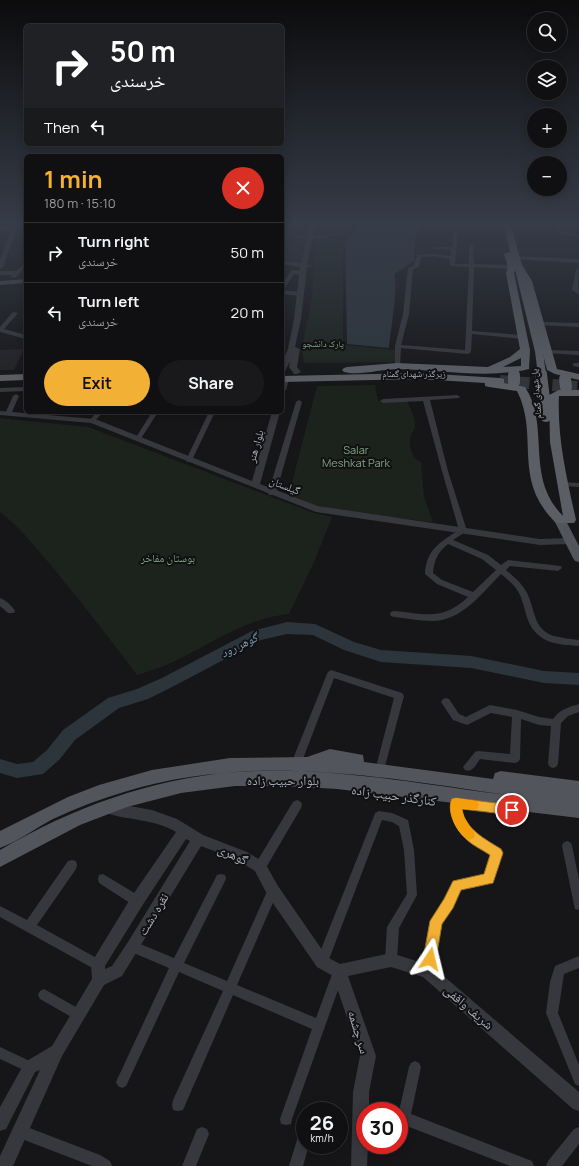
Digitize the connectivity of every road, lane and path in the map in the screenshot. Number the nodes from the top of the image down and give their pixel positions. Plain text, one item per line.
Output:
1 (290, 276) edge
2 (303, 276) edge
3 (305, 276) edge
4 (410, 276) edge
5 (472, 276) edge
6 (511, 276) edge
7 (518, 276) edge
8 (524, 276) edge
9 (578, 276) edge
10 (24, 280) edge
11 (0, 283) edge
12 (284, 285) edge
13 (284, 292) edge
14 (579, 292) edge
15 (303, 294) junction
16 (15, 313) dead end
17 (579, 325) edge
18 (542, 327) junction
19 (0, 330) edge
20 (469, 332) junction
21 (521, 332) junction
22 (24, 336) edge
23 (398, 346) junction
24 (525, 350) junction
25 (547, 352) junction
26 (579, 353) edge
27 (290, 362) junction
28 (397, 366) junction
29 (484, 370) junction
30 (297, 372) junction
31 (328, 372) junction
32 (24, 377) edge
33 (284, 377) edge
34 (284, 378) edge
35 (342, 378) junction
36 (519, 378) junction
37 (284, 379) edge
38 (0, 380) edge
39 (24, 380) edge
40 (0, 384) edge
41 (24, 384) edge
42 (569, 384) edge
43 (24, 389) edge
44 (0, 390) edge
45 (16, 396) dead end
46 (426, 398) junction
47 (457, 398) dead end
48 (383, 401) dead end
49 (299, 402) dead end
50 (529, 408) junction
51 (552, 410) junction
52 (4, 414) edge
53 (98, 414) edge
54 (155, 414) edge
55 (211, 414) edge
56 (270, 414) edge
57 (275, 414) edge
58 (92, 421) junction
59 (267, 434) junction
60 (138, 439) junction
61 (189, 460) junction
62 (563, 484) junction
63 (252, 485) junction
64 (579, 485) edge
65 (272, 493) junction
66 (565, 520) junction
67 (463, 531) junction
68 (575, 540) edge
69 (448, 541) junction
70 (579, 558) edge
71 (558, 568) dead end
72 (501, 570) junction
73 (473, 596) junction
74 (0, 601) edge
75 (11, 611) dead end
76 (394, 614) dead end
77 (579, 643) edge
78 (446, 702) dead end
79 (579, 708) edge
80 (517, 714) junction
81 (556, 723) junction
82 (382, 763) junction
83 (553, 764) dead end
84 (468, 767) dead end
85 (302, 769) junction
86 (579, 788) edge
87 (579, 798) edge
88 (456, 803) junction
89 (297, 805) dead end
90 (104, 807) junction
91 (579, 811) edge
92 (579, 819) edge
93 (184, 831) junction
94 (198, 839) junction
95 (0, 840) edge
96 (174, 846) junction
97 (567, 846) dead end
98 (189, 854) junction
99 (0, 859) edge
100 (72, 865) dead end
101 (260, 867) junction
102 (103, 879) dead end
103 (221, 879) dead end
104 (273, 891) junction
105 (137, 901) junction
106 (579, 905) edge
107 (0, 910) edge
108 (29, 927) junction
109 (133, 947) junction
110 (390, 960) junction
111 (322, 962) junction
112 (579, 962) edge
113 (177, 964) junction
114 (98, 965) junction
115 (339, 971) junction
116 (427, 971) junction
117 (99, 980) junction
118 (230, 988) junction
119 (44, 996) dead end
120 (79, 1015) junction
121 (320, 1026) junction
122 (57, 1051) junction
123 (0, 1053) edge
124 (30, 1067) junction
125 (415, 1067) dead end
126 (579, 1080) edge
127 (122, 1082) dead end
128 (579, 1103) edge
129 (178, 1105) dead end
130 (286, 1119) dead end
131 (0, 1123) edge
132 (19, 1131) junction
133 (202, 1134) dead end
134 (579, 1134) edge
135 (299, 1154) edge
136 (4, 1166) edge
137 (105, 1166) edge
138 (189, 1166) edge
139 (296, 1166) edge
140 (360, 1166) edge
141 (527, 1166) edge
142 (553, 1166) edge

1 - 12 street
2 - 15 street
3 - 15 street
4 - 23 street
5 - 20 street
6 - 21 highway
7 - 66 highway, پل شهدای گمنام
8 - 18 highway
9 - 14 street
10 - 11 main road
13 - 15 street
15 - 27 street
16 - 19 street
17 - 18 street
18 - 21 highway
18 - 25 highway
19 - 22 street
20 - 21 street
20 - 23 street
21 - 24 highway
23 - 28 street
24 - 25 highway
24 - 29 highway
24 - 36 highway
25 - 26 street
25 - 42 highway
27 - 30 street
27 - 33 street
28 - 29 highway
28 - 31 highway
29 - 36 highway
30 - 31 highway
30 - 34 highway
31 - 35 highway, زیرگذر شهدای گمنام
32 - 38 highway
35 - 36 highway
35 - 37 highway
36 - 42 highway
36 - 42 highway
36 - 50 highway
38 - 39 highway
40 - 41 highway
42 - 51 highway
43 - 44 street
45 - 52 street
46 - 47 street
46 - 48 street
46 - 67 street
49 - 65 street
50 - 51 highway
50 - 66 highway
51 - 62 highway
52 - 58 street, گیلستان
53 - 58 street
54 - 60 street
55 - 61 street
56 - 59 street, بلوار هنر
57 - 59 street, بلوار هنر
58 - 60 street, گیلستان
59 - 63 street, بلوار هنر
60 - 61 street, گیلستان
61 - 63 street, گیلستان
62 - 64 street
62 - 66 highway
63 - 65 street, گیلستان
65 - 67 street, گیلستان
66 - 68 main road
67 - 68 street, گیلستان
67 - 69 street
68 - 70 main road
69 - 72 street
69 - 73 street
71 - 72 street
72 - 73 street
72 - 77 street
73 - 76 street
74 - 75 street
78 - 80 street
79 - 81 street
80 - 81 street
80 - 84 street
81 - 83 street
82 - 85 main road
82 - 85 street
82 - 86 main road
85 - 87 main road, بلوار حبیب زاده
85 - 88 main road, کنارگذر حبیب زاده
85 - 90 main road, بلوار حبیب زاده
85 - 91 main road, بلوار حبیب زاده
85 - 95 main road, بلوار حبیب زاده
88 - 92 main road, کنارگذر حبیب زاده
88 - 116 street
89 - 101 street
90 - 93 street, گوهری
90 - 99 main road, بلوار حبیب زاده
93 - 94 street, گوهری
93 - 96 street, نقره دشت
94 - 98 street, نقره دشت
94 - 101 street, گوهری
96 - 98 street
96 - 105 street, نقره دشت
97 - 106 street
98 - 109 street, نقره دشت
100 - 108 street
101 - 104 street, گوهری
102 - 105 street
103 - 113 street
104 - 111 street, گوهری
104 - 118 street
105 - 114 street, نقره دشت
107 - 108 street
108 - 114 street
109 - 113 street
109 - 117 street, نقره دشت
110 - 111 street
110 - 115 street, شریف واقفی
110 - 116 street, شریف واقفی
111 - 115 street, گوهری
112 - 126 street
113 - 118 street
113 - 127 street
114 - 117 street
115 - 121 street
115 - 140 street, سر چشمه
116 - 128 street, شریف واقفی
117 - 120 street
118 - 121 street
118 - 129 street
119 - 120 street
120 - 122 street
121 - 130 street
122 - 124 street
122 - 132 street
123 - 124 street
124 - 131 street
125 - 141 street
132 - 136 street
132 - 137 street
133 - 138 street
134 - 142 street
135 - 139 street

